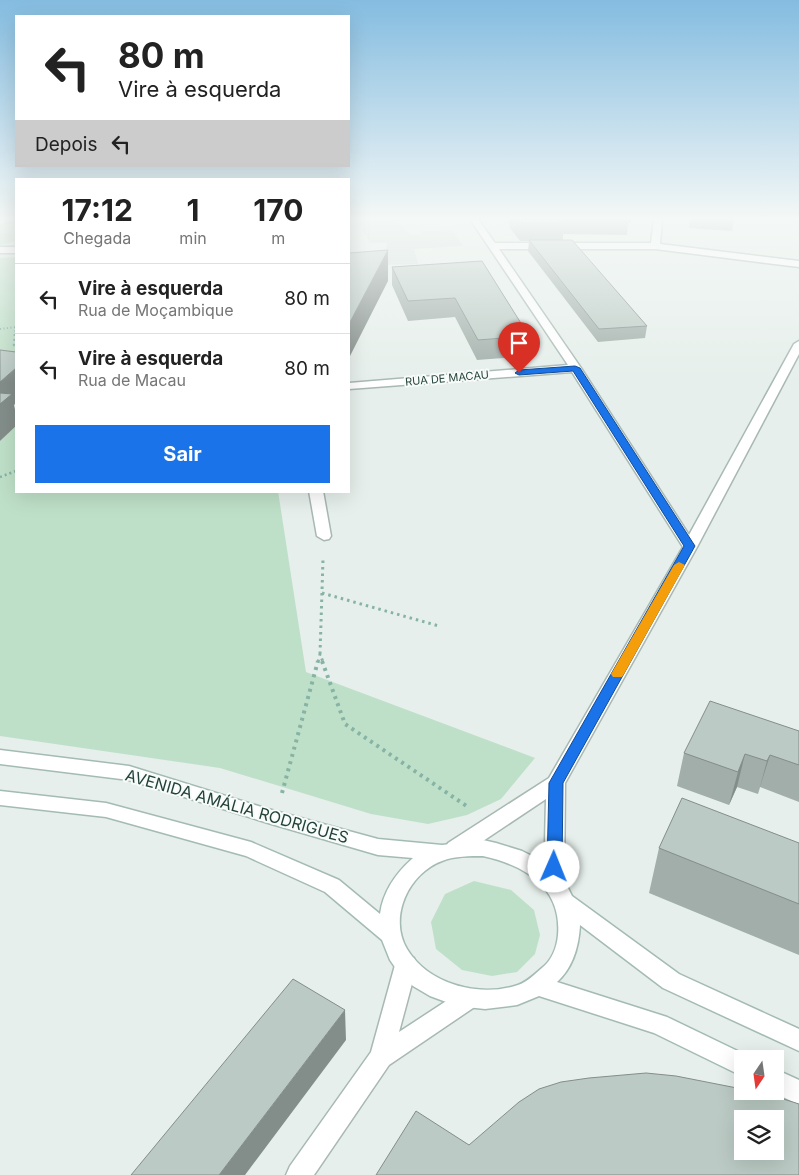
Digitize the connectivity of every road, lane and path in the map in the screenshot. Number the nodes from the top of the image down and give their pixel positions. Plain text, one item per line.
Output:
1 (511, 274) edge
2 (15, 327) edge
3 (0, 329) edge
4 (799, 344) edge
5 (15, 346) edge
6 (575, 368) junction
7 (350, 386) edge
8 (15, 471) edge
9 (0, 477) edge
10 (316, 493) edge
11 (324, 536) joint
12 (690, 546) junction
13 (322, 594) junction
14 (439, 626) dead end
15 (320, 654) junction
16 (0, 758) edge
17 (556, 783) junction
18 (0, 798) edge
19 (268, 816) junction
20 (500, 820) junction
21 (449, 851) junction
22 (554, 884) junction
23 (566, 903) junction
24 (392, 936) junction
25 (406, 965) junction
26 (538, 986) junction
27 (468, 999) junction
28 (799, 1040) edge
29 (381, 1057) junction
30 (734, 1061) edge
31 (784, 1086) edge
32 (799, 1093) edge
33 (299, 1175) edge

1 - 6 street
2 - 3 path
2 - 5 path
4 - 12 street
6 - 7 street, RUA DE MACAU
6 - 12 street
8 - 9 path
10 - 11 street
11 - 13 path
12 - 17 street
13 - 14 path
13 - 15 path
15 - 19 path
15 - 20 path
16 - 19 street, AVENIDA AMÁLIA RODRIGUES
17 - 20 street
17 - 22 street
18 - 24 street
19 - 21 street, AVENIDA AMÁLIA RODRIGUES
20 - 21 street
21 - 22 street
21 - 24 street
22 - 23 street
23 - 26 street
23 - 28 street
24 - 25 street
25 - 27 street
25 - 29 street
26 - 27 street
26 - 30 street
27 - 29 street
29 - 33 street
31 - 32 street

